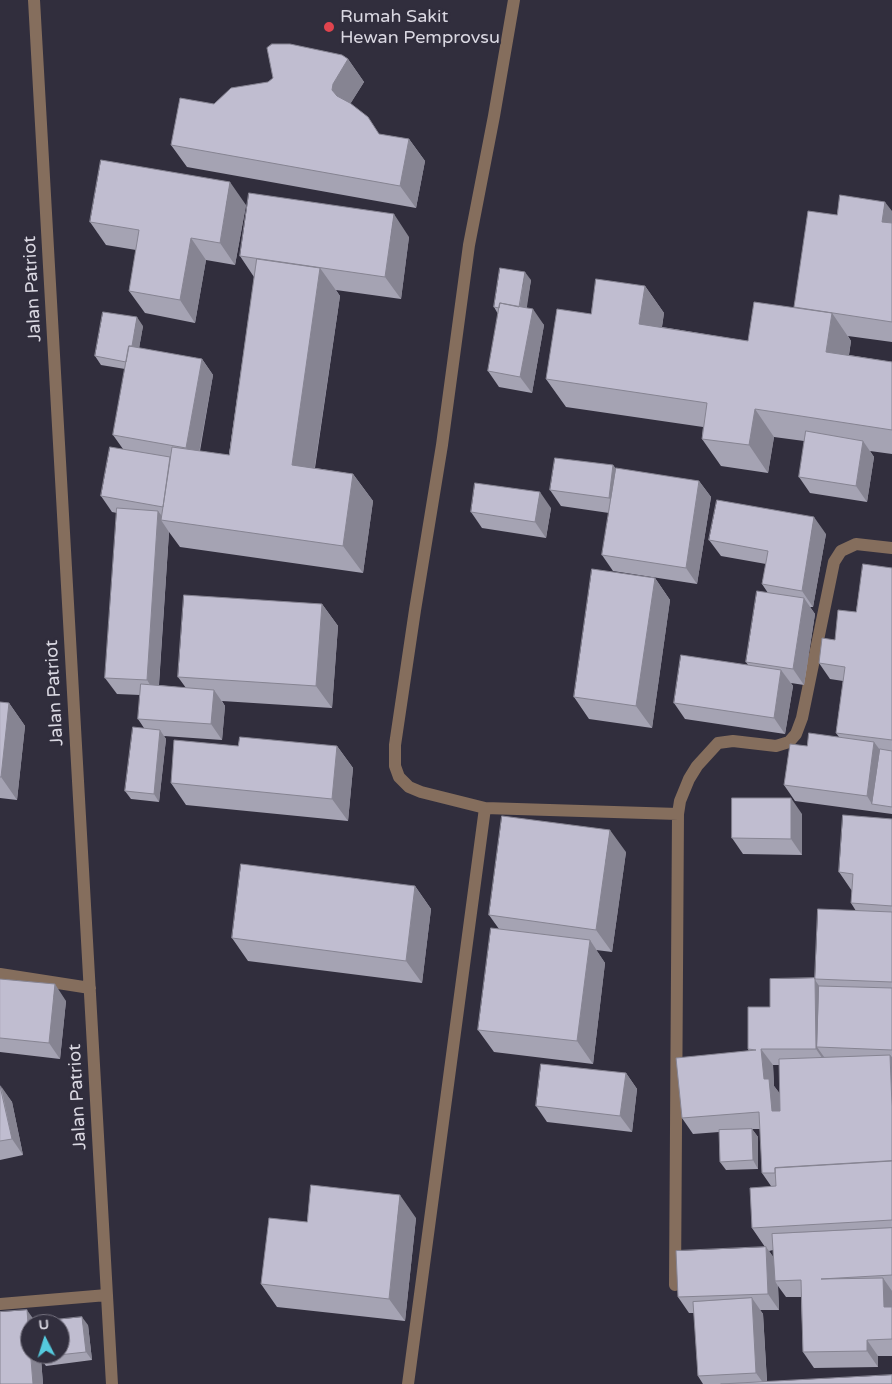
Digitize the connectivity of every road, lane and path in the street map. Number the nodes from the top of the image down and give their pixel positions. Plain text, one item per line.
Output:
1 (34, 0) edge
2 (514, 0) edge
3 (892, 548) edge
4 (485, 808) junction
5 (678, 814) junction
6 (0, 974) edge
7 (90, 988) junction
8 (674, 1286) dead end
9 (107, 1295) junction
10 (0, 1304) edge
11 (112, 1384) edge
12 (408, 1384) edge

1 - 7 street, Jalan Patriot
2 - 4 street
3 - 5 street
4 - 5 street
4 - 12 street
5 - 8 street
6 - 7 street
7 - 9 street, Jalan Patriot
9 - 10 street
9 - 11 street, Jalan Patriot

